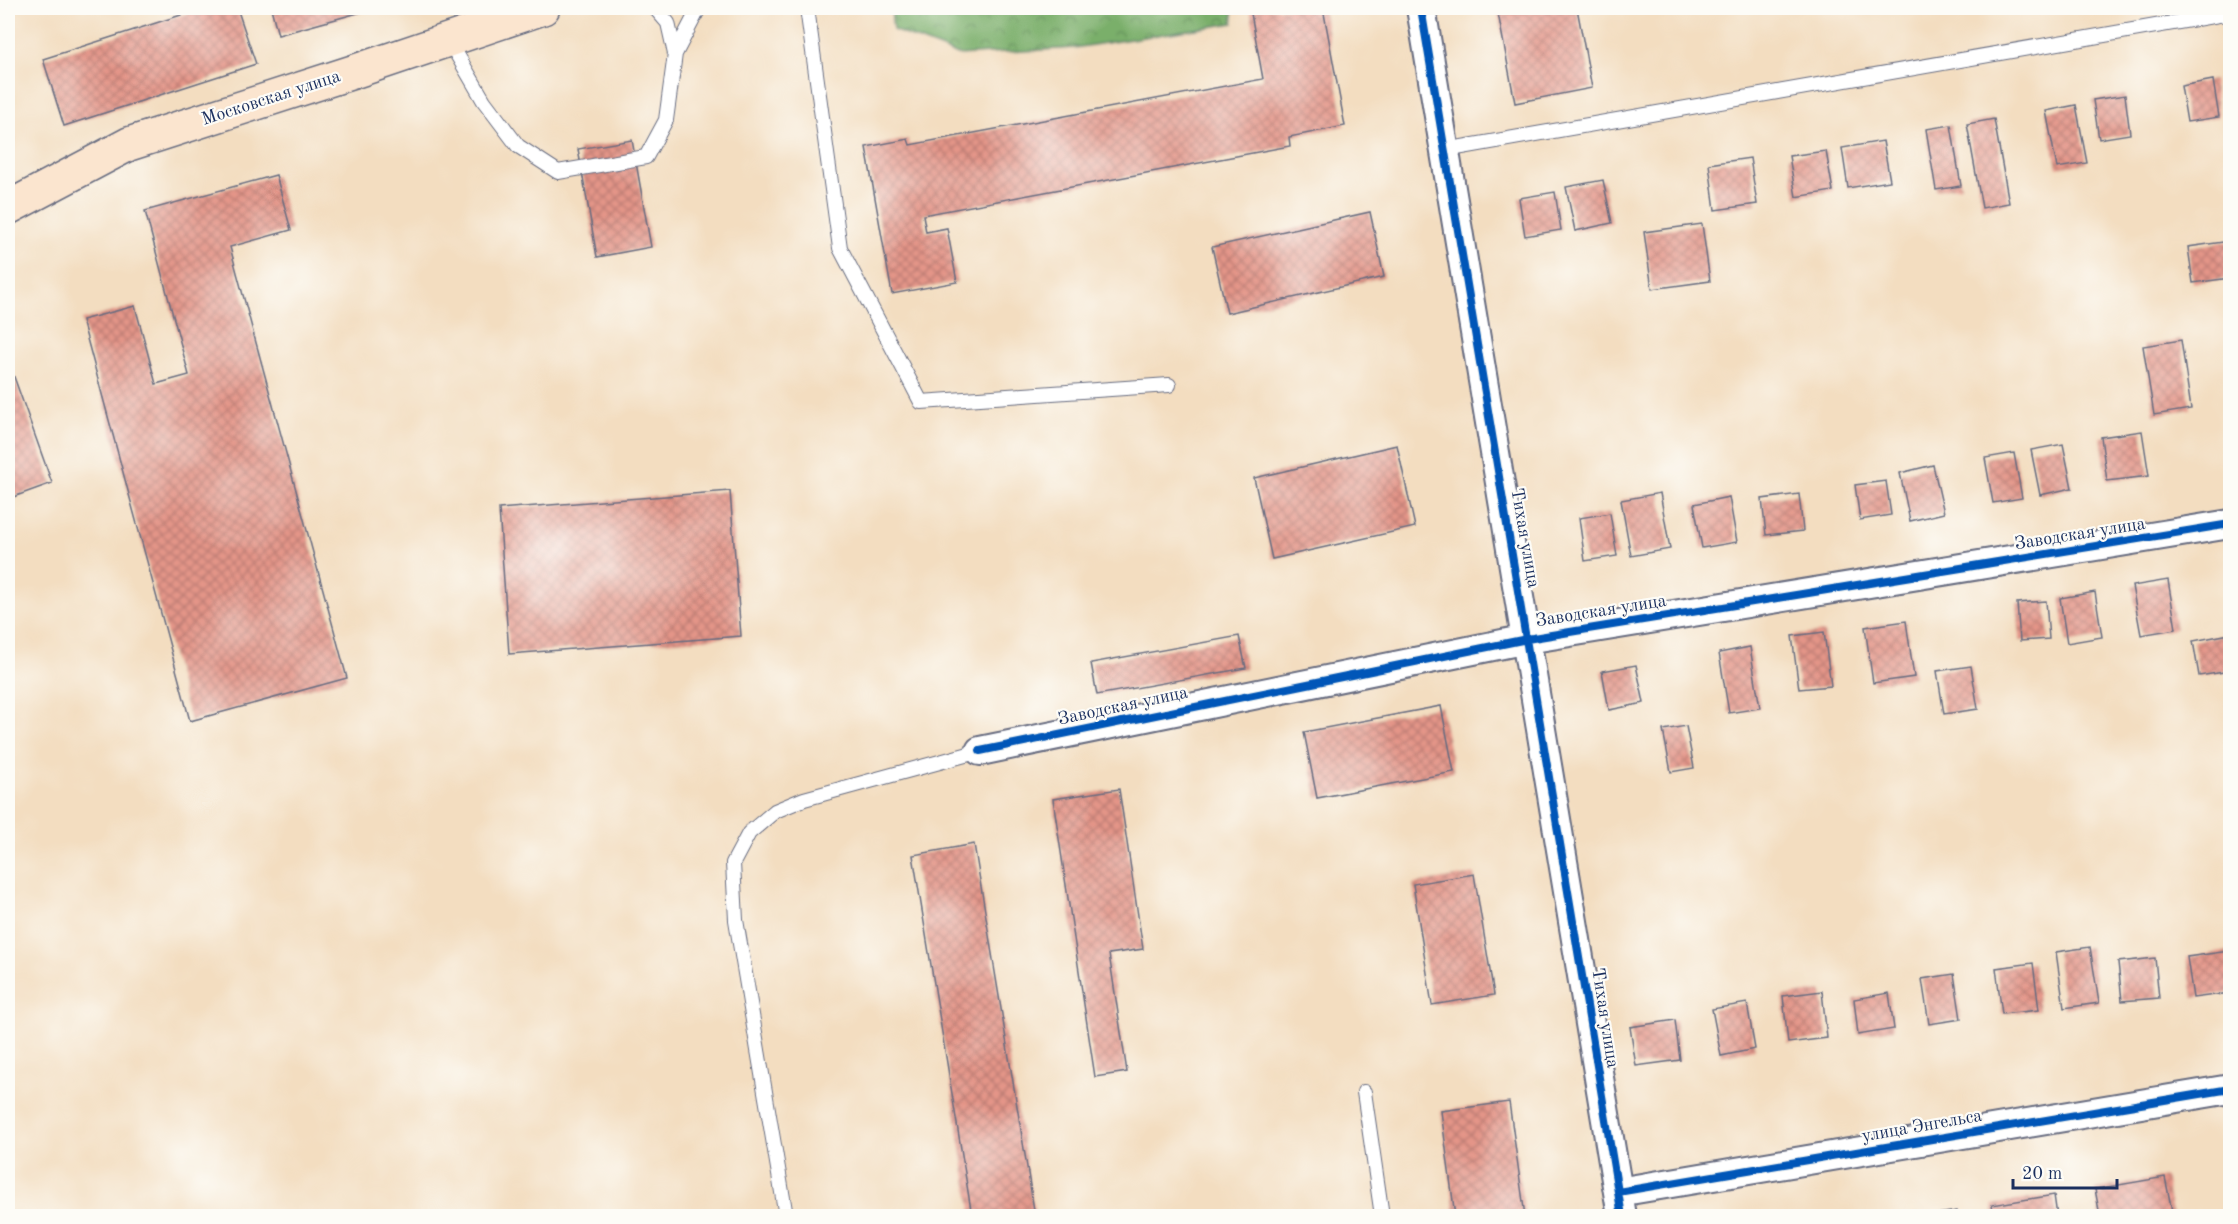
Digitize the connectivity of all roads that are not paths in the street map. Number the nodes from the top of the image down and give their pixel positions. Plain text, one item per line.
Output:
1 (543, 8) edge
2 (655, 8) edge
3 (699, 8) edge
4 (807, 8) edge
5 (1421, 8) edge
6 (2230, 13) edge
7 (448, 39) junction
8 (675, 54) junction
9 (1445, 150) junction
10 (8, 208) edge
11 (1169, 385) dead end
12 (2230, 525) edge
13 (1527, 639) junction
14 (980, 751) joint
15 (2230, 1089) edge
16 (1364, 1092) dead end
17 (1620, 1204) edge
18 (786, 1216) edge
19 (1382, 1216) edge

1 - 7 street, Московская улица
2 - 8 lane
3 - 8 lane
4 - 11 lane
5 - 9 street, Тихая улица
6 - 9 lane
7 - 8 lane
7 - 10 street, Московская улица
9 - 13 street, Тихая улица
12 - 13 street, Заводская улица
13 - 14 street, Заводская улица
13 - 17 street, Тихая улица
14 - 18 lane
15 - 17 street, улица Энгельса
16 - 19 lane

